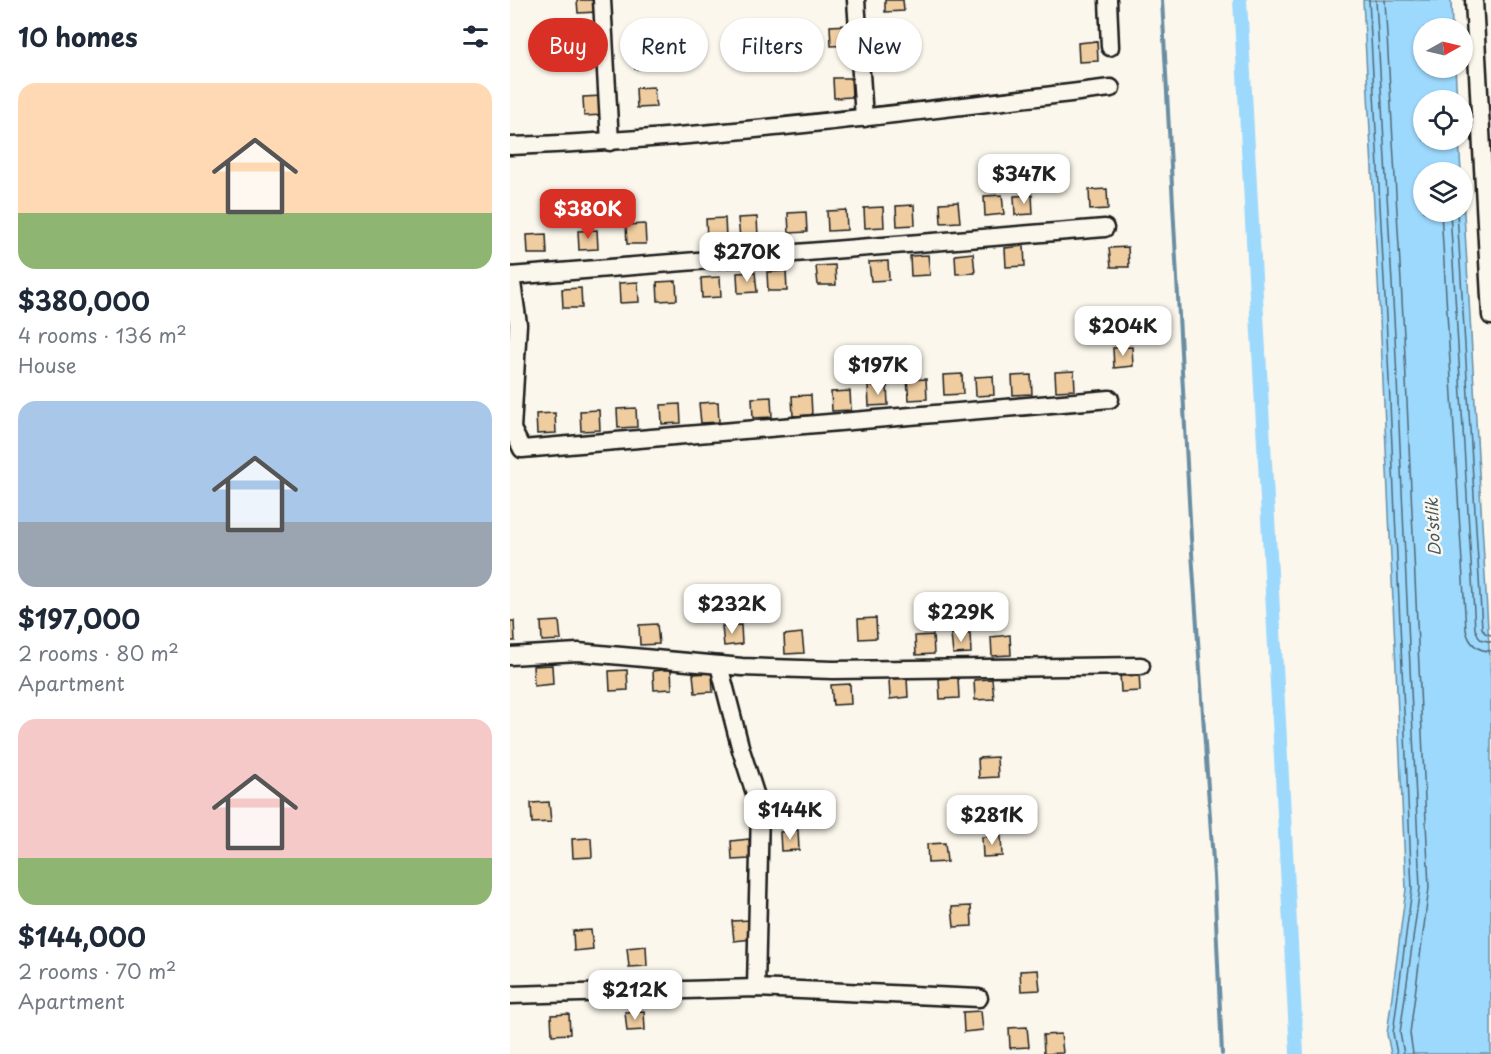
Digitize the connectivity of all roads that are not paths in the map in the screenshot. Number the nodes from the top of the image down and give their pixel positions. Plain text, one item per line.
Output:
1 (602, 0) edge
2 (856, 0) edge
3 (1108, 0) edge
4 (1474, 0) edge
5 (1110, 47) dead end
6 (1111, 88) dead end
7 (864, 118) junction
8 (610, 142) junction
9 (510, 146) edge
10 (1105, 228) dead end
11 (511, 276) edge
12 (1491, 316) edge
13 (1110, 399) dead end
14 (510, 656) edge
15 (719, 665) junction
16 (1142, 666) dead end
17 (756, 988) junction
18 (510, 995) edge
19 (979, 998) dead end

1 - 8 street
2 - 7 street
3 - 5 street
4 - 12 street
6 - 7 street
7 - 8 street
8 - 9 street
10 - 11 street
11 - 13 street
14 - 15 street
15 - 16 street
15 - 17 street
17 - 18 street
17 - 19 street

